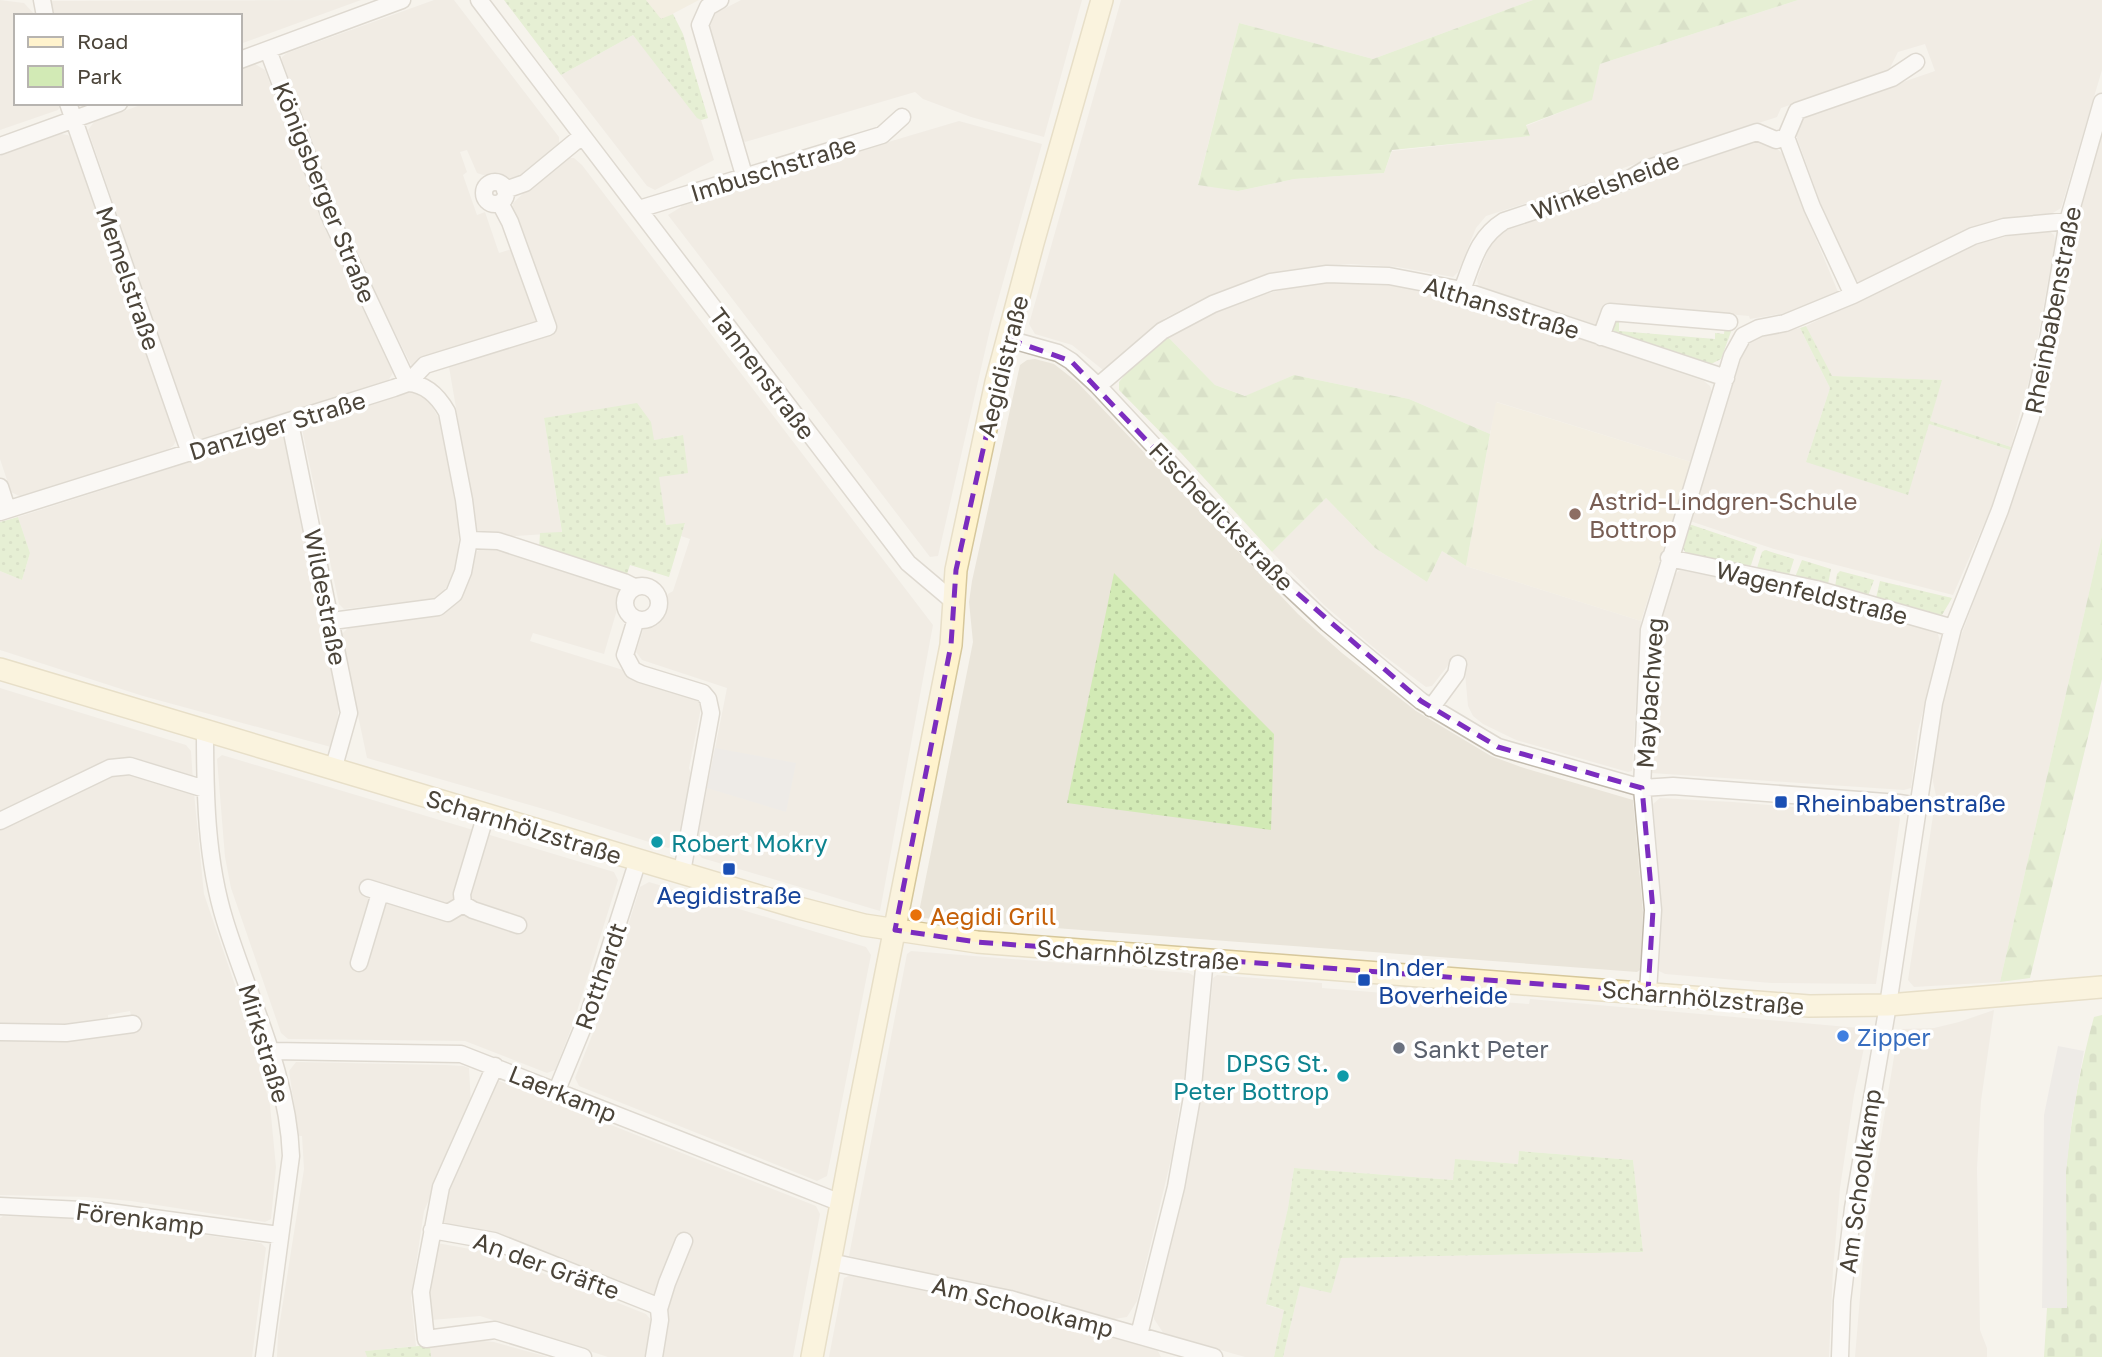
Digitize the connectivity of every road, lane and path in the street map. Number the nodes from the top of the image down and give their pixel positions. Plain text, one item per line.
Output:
1 (402, 0) edge
2 (479, 0) edge
3 (720, 0) edge
4 (1102, 0) edge
5 (268, 50) junction
6 (242, 59) edge
7 (1916, 62) dead end
8 (2102, 103) edge
9 (69, 105) edge
10 (113, 105) edge
11 (902, 117) dead end
12 (74, 119) junction
13 (582, 136) junction
14 (1786, 137) junction
15 (0, 146) edge
16 (744, 175) junction
17 (639, 209) junction
18 (2068, 221) junction
19 (1462, 290) junction
20 (1853, 296) junction
21 (1729, 322) dead end
22 (1601, 337) junction
23 (1008, 339) junction
24 (1726, 378) junction
25 (408, 383) junction
26 (1098, 386) junction
27 (290, 423) junction
28 (190, 453) junction
29 (0, 487) edge
30 (3, 511) edge
31 (469, 540) junction
32 (1669, 558) junction
33 (634, 587) junction
34 (953, 601) junction
35 (636, 620) junction
36 (332, 621) junction
37 (1953, 628) junction
38 (1458, 664) dead end
39 (0, 669) edge
40 (1431, 708) junction
41 (205, 731) junction
42 (333, 770) junction
43 (1642, 788) junction
44 (205, 789) junction
45 (1918, 806) junction
46 (486, 814) junction
47 (0, 821) edge
48 (638, 860) junction
49 (682, 872) junction
50 (463, 904) junction
51 (518, 925) dead end
52 (895, 930) junction
53 (1205, 958) junction
54 (359, 963) dead end
55 (2102, 987) edge
56 (1648, 992) junction
57 (1888, 1005) junction
58 (133, 1024) dead end
59 (0, 1032) edge
60 (271, 1051) junction
61 (495, 1066) junction
62 (557, 1090) junction
63 (841, 1203) junction
64 (0, 1206) edge
65 (432, 1230) junction
66 (279, 1236) junction
67 (684, 1241) dead end
68 (830, 1262) junction
69 (659, 1309) junction
70 (1139, 1335) junction
71 (1171, 1352) edge
72 (264, 1357) edge
73 (583, 1357) edge
74 (654, 1357) edge
75 (813, 1357) edge
76 (1214, 1357) edge
77 (1840, 1357) edge

1 - 5 street
2 - 13 street, Tannenstraße
3 - 16 street
4 - 23 main road, Aegidistraße
5 - 6 street
5 - 25 street, Königsberger Straße
7 - 14 street
8 - 18 street, Rheinbabenstraße
9 - 12 street, Memelstraße
10 - 12 street
11 - 16 street, Imbuschstraße
12 - 15 street
12 - 28 street, Memelstraße
13 - 17 street, Tannenstraße
13 - 25 street, Danziger Straße
14 - 19 street, Winkelsheide
14 - 20 street
16 - 17 street, Imbuschstraße
17 - 34 street, Tannenstraße
18 - 20 street, Maybachweg
18 - 37 street, Rheinbabenstraße
19 - 22 street, Althansstraße
19 - 26 street, Althansstraße
20 - 24 street, Maybachweg
21 - 22 street, Althansstraße
22 - 24 street, Althansstraße
23 - 26 street, Fischedickstraße
23 - 34 main road, Aegidistraße
24 - 32 street, Maybachweg
25 - 27 street, Danziger Straße
25 - 31 street
26 - 40 street, Fischedickstraße
27 - 28 street, Danziger Straße
27 - 36 street, Wildestraße
28 - 30 street, Danziger Straße
29 - 30 street
31 - 33 street
31 - 36 street
32 - 37 street, Wagenfeldstraße
32 - 43 street, Maybachweg
33 - 35 street
33 - 35 street
34 - 52 main road, Aegidistraße
35 - 49 street
36 - 42 street, Wildestraße
37 - 45 street, Rheinbabenstraße
38 - 40 street
39 - 41 main road, Scharnhölzstraße
40 - 43 street, Fischedickstraße
41 - 42 main road, Scharnhölzstraße
41 - 44 street, Mirkstraße
42 - 46 main road, Scharnhölzstraße
43 - 45 street, Fischedickstraße
43 - 56 street, Maybachweg
44 - 47 street
44 - 60 street, Mirkstraße
45 - 57 street, Rheinbabenstraße
46 - 48 main road, Scharnhölzstraße
46 - 50 street
48 - 49 main road, Scharnhölzstraße
48 - 62 street, Rotthardt
49 - 52 main road, Scharnhölzstraße
50 - 51 street
50 - 54 street
52 - 53 main road, Scharnhölzstraße
52 - 63 main road, Aegidistraße
53 - 56 main road, Scharnhölzstraße
53 - 70 street
55 - 57 main road, Scharnhölzstraße
56 - 57 main road, Scharnhölzstraße
57 - 77 street, Am Schoolkamp
58 - 59 street
60 - 61 street, Laerkamp
60 - 66 street, Mirkstraße
61 - 62 street, Laerkamp
61 - 65 street
62 - 63 street, Laerkamp
63 - 68 main road, Aegidistraße
64 - 66 street, Förenkamp
65 - 69 street, An der Gräfte
65 - 73 street
66 - 72 street, Mirkstraße
67 - 69 street
68 - 70 street, Am Schoolkamp
68 - 75 main road, Aegidistraße
69 - 74 street
70 - 71 street, Am Schoolkamp
71 - 76 street, Am Schoolkamp

